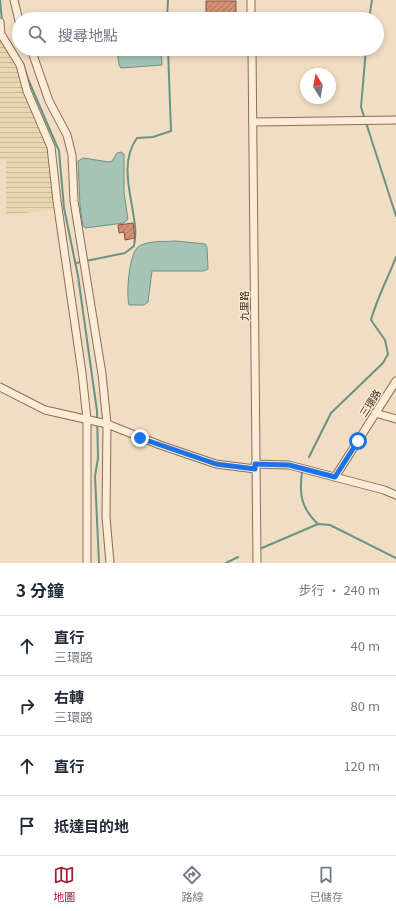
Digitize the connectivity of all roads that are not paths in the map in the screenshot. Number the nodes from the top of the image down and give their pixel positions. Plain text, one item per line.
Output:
1 (14, 0) edge
2 (251, 0) edge
3 (17, 12) edge
4 (251, 12) edge
5 (0, 22) edge
6 (12, 52) edge
7 (14, 56) edge
8 (33, 56) edge
9 (252, 56) edge
10 (396, 120) edge
11 (253, 122) junction
12 (396, 382) edge
13 (0, 387) edge
14 (375, 414) junction
15 (87, 419) junction
16 (396, 419) edge
17 (107, 424) junction
18 (255, 466) junction
19 (335, 477) junction
20 (396, 495) edge
21 (87, 563) edge
22 (110, 563) edge
23 (256, 563) edge

1 - 3 street
2 - 4 street
5 - 6 street
7 - 15 street
8 - 17 street
9 - 11 street, 九里路
10 - 11 street
11 - 18 street, 九里路
12 - 14 street, 三環路
13 - 15 street
14 - 16 street
14 - 19 street, 三環路
15 - 17 street
15 - 21 street
17 - 18 street
17 - 22 street
18 - 19 street
18 - 23 street, 九里路
19 - 20 street

